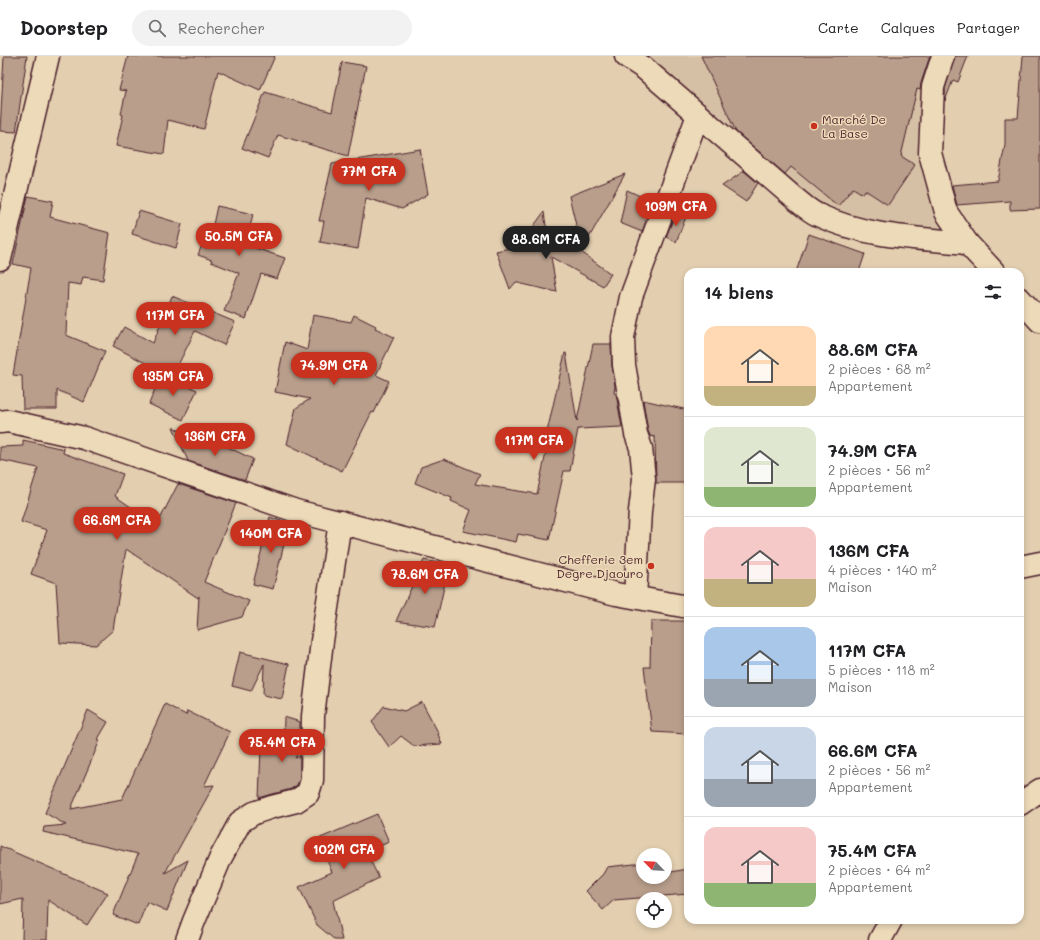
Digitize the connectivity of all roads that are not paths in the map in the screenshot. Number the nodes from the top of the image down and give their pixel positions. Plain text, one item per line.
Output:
1 (48, 56) edge
2 (626, 56) edge
3 (943, 56) edge
4 (698, 114) junction
5 (967, 244) junction
6 (0, 259) edge
7 (990, 268) edge
8 (1024, 303) edge
9 (1040, 321) edge
10 (3, 417) edge
11 (340, 522) junction
12 (1040, 563) edge
13 (1024, 566) edge
14 (635, 597) junction
15 (684, 606) edge
16 (1040, 790) edge
17 (1024, 801) edge
18 (889, 924) edge
19 (187, 940) edge
20 (880, 940) edge

1 - 6 street
2 - 4 street
3 - 5 street
4 - 5 street
4 - 14 street
5 - 7 street
8 - 9 street
10 - 11 street
11 - 14 street
11 - 19 street
12 - 13 street
14 - 15 street
16 - 17 street
18 - 20 street

